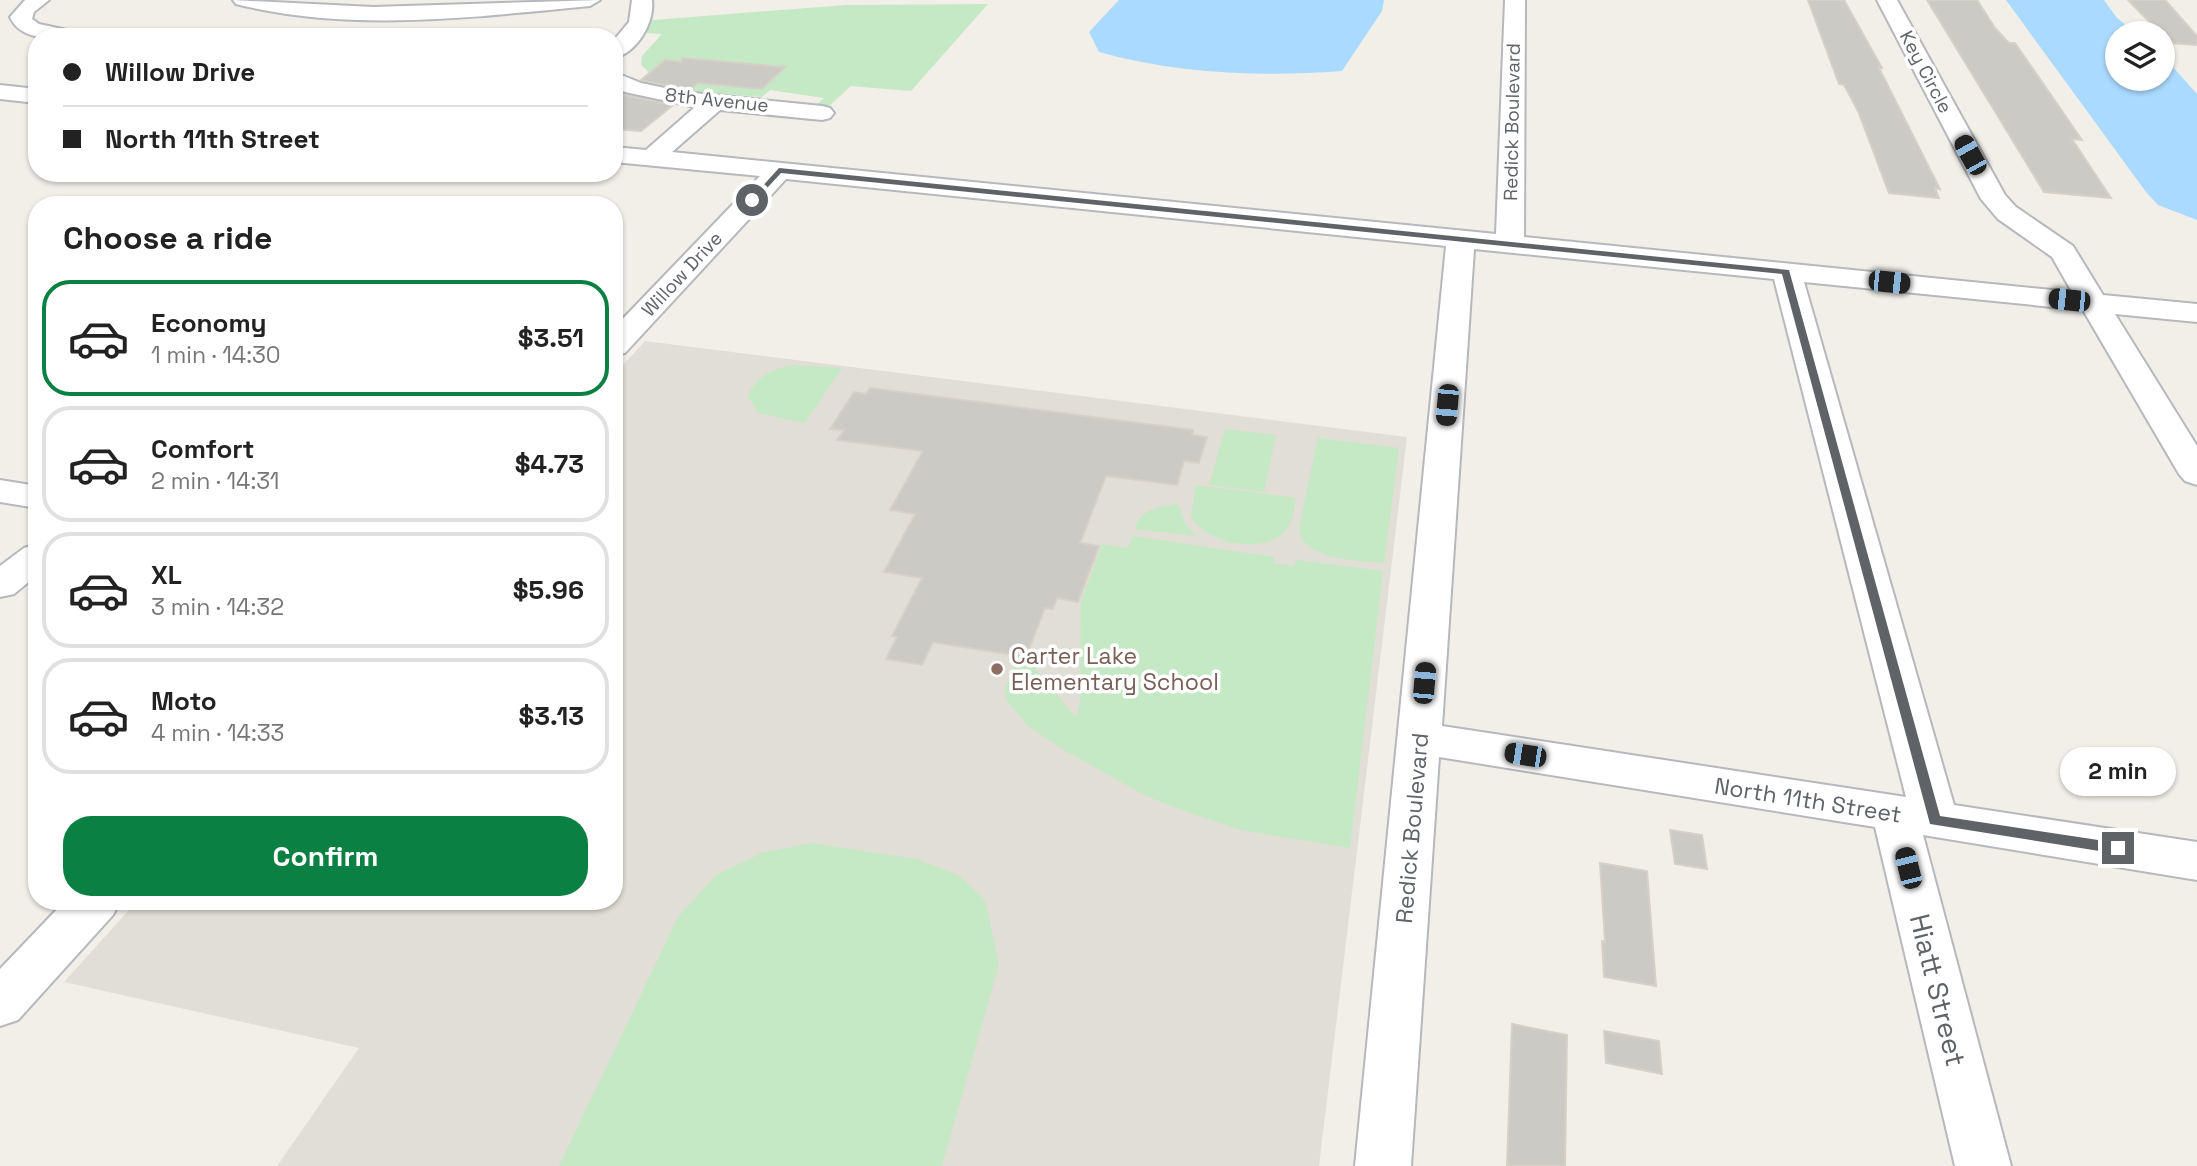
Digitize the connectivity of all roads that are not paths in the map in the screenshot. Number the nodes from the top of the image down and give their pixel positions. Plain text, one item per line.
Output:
1 (39, 0) edge
2 (243, 0) edge
3 (590, 0) edge
4 (642, 0) edge
5 (1515, 0) edge
6 (1887, 0) edge
7 (30, 28) edge
8 (623, 43) edge
9 (623, 82) edge
10 (0, 92) edge
11 (28, 95) edge
12 (716, 100) junction
13 (821, 113) dead end
14 (623, 155) edge
15 (651, 158) junction
16 (779, 171) junction
17 (1461, 239) junction
18 (1510, 243) junction
19 (1786, 271) junction
20 (2095, 302) junction
21 (2197, 313) edge
22 (623, 336) edge
23 (2197, 474) edge
24 (0, 491) edge
25 (28, 496) edge
26 (28, 563) edge
27 (0, 585) edge
28 (1419, 738) junction
29 (1914, 817) junction
30 (2197, 861) edge
31 (88, 910) edge
32 (0, 1004) edge
33 (1383, 1166) edge
34 (1983, 1166) edge

1 - 7 street
2 - 3 street
4 - 8 street
5 - 18 street, Redick Boulevard
6 - 20 street, Key Circle
9 - 12 street, 8th Avenue
10 - 11 street
12 - 13 street, 8th Avenue
12 - 15 street
14 - 15 street
15 - 16 street
16 - 17 street
16 - 22 street, Willow Drive
17 - 18 street
17 - 28 street, Redick Boulevard
18 - 19 street
19 - 20 street
19 - 29 street, Hiatt Street
20 - 21 street
20 - 23 street, Key Circle
24 - 25 street
26 - 27 street
28 - 29 street, North 11th Street
28 - 33 street, Redick Boulevard
29 - 30 street, North 11th Street
29 - 34 street, Hiatt Street
31 - 32 street

